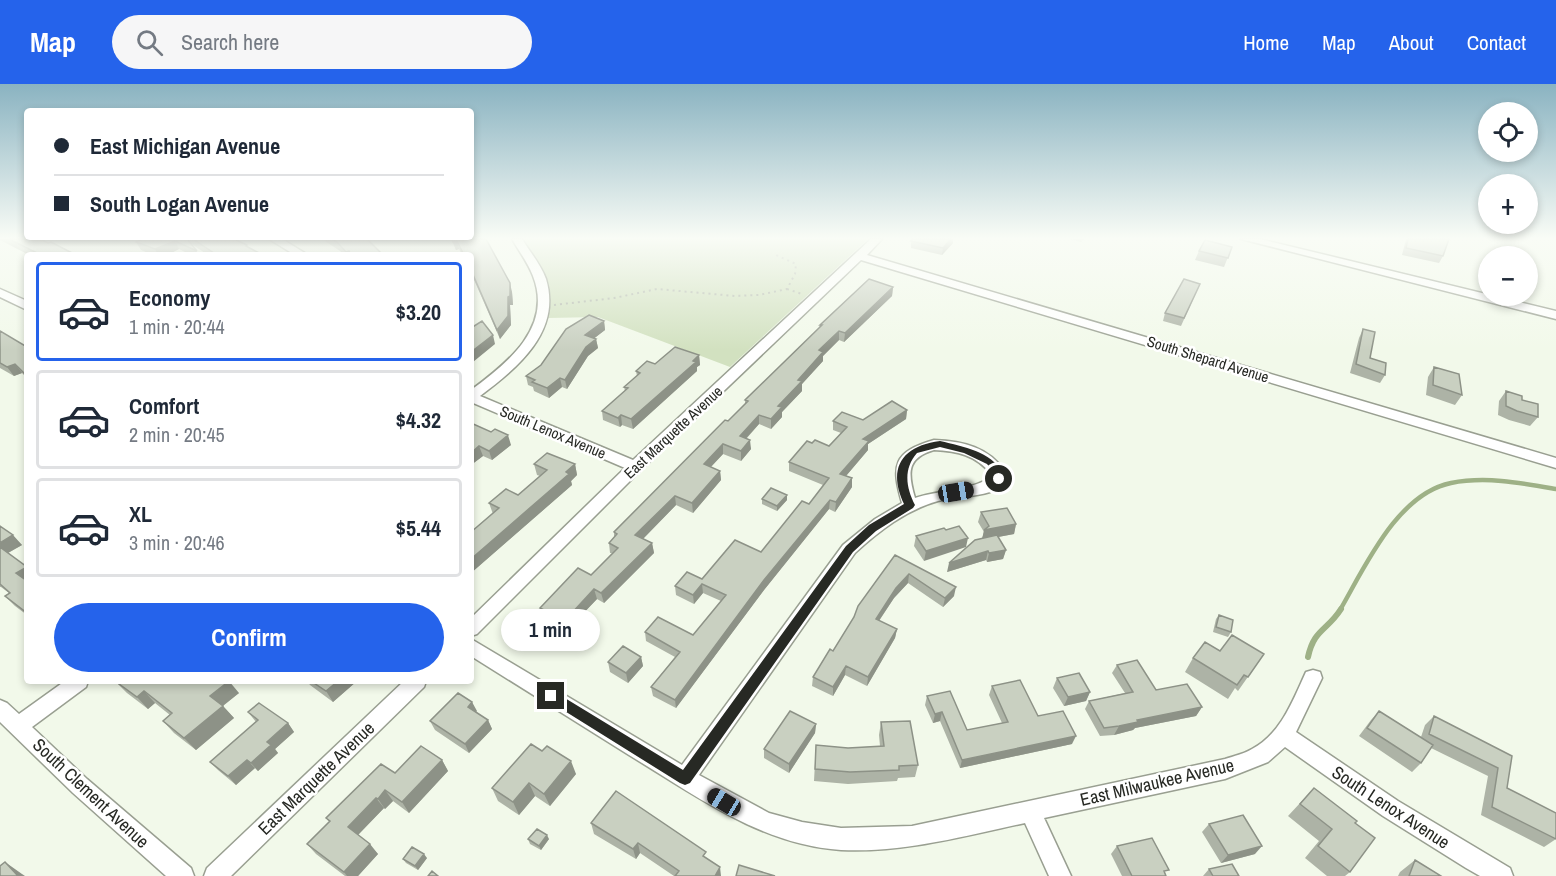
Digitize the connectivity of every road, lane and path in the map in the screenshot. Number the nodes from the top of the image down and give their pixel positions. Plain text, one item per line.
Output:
1 (539, 276) edge
2 (794, 276) edge
3 (840, 276) edge
4 (928, 276) edge
5 (1397, 276) edge
6 (0, 292) edge
7 (24, 304) edge
8 (552, 305) dead end
9 (1556, 315) edge
10 (474, 395) edge
11 (474, 398) edge
12 (1556, 463) edge
13 (635, 467) junction
14 (910, 505) junction
15 (474, 625) edge
16 (474, 649) edge
17 (1313, 678) dead end
18 (75, 684) edge
19 (414, 684) edge
20 (0, 709) edge
21 (18, 726) junction
22 (1284, 734) junction
23 (685, 778) junction
24 (1030, 811) junction
25 (183, 876) edge
26 (214, 876) edge
27 (1060, 876) edge
28 (1502, 876) edge

1 - 10 street
2 - 8 path
3 - 13 street, East Marquette Avenue
4 - 12 street, South Shepard Avenue
5 - 9 street
6 - 7 street
11 - 13 street, South Lenox Avenue
13 - 15 street, East Marquette Avenue
14 - 14 street
14 - 23 street
16 - 23 street, East Milwaukee Avenue
17 - 22 street, East Milwaukee Avenue
18 - 21 street
19 - 26 street, East Marquette Avenue
20 - 21 street, South Clement Avenue
21 - 25 street, South Clement Avenue
22 - 24 street, East Milwaukee Avenue
22 - 28 street, South Lenox Avenue
23 - 24 street, East Milwaukee Avenue
24 - 27 street

